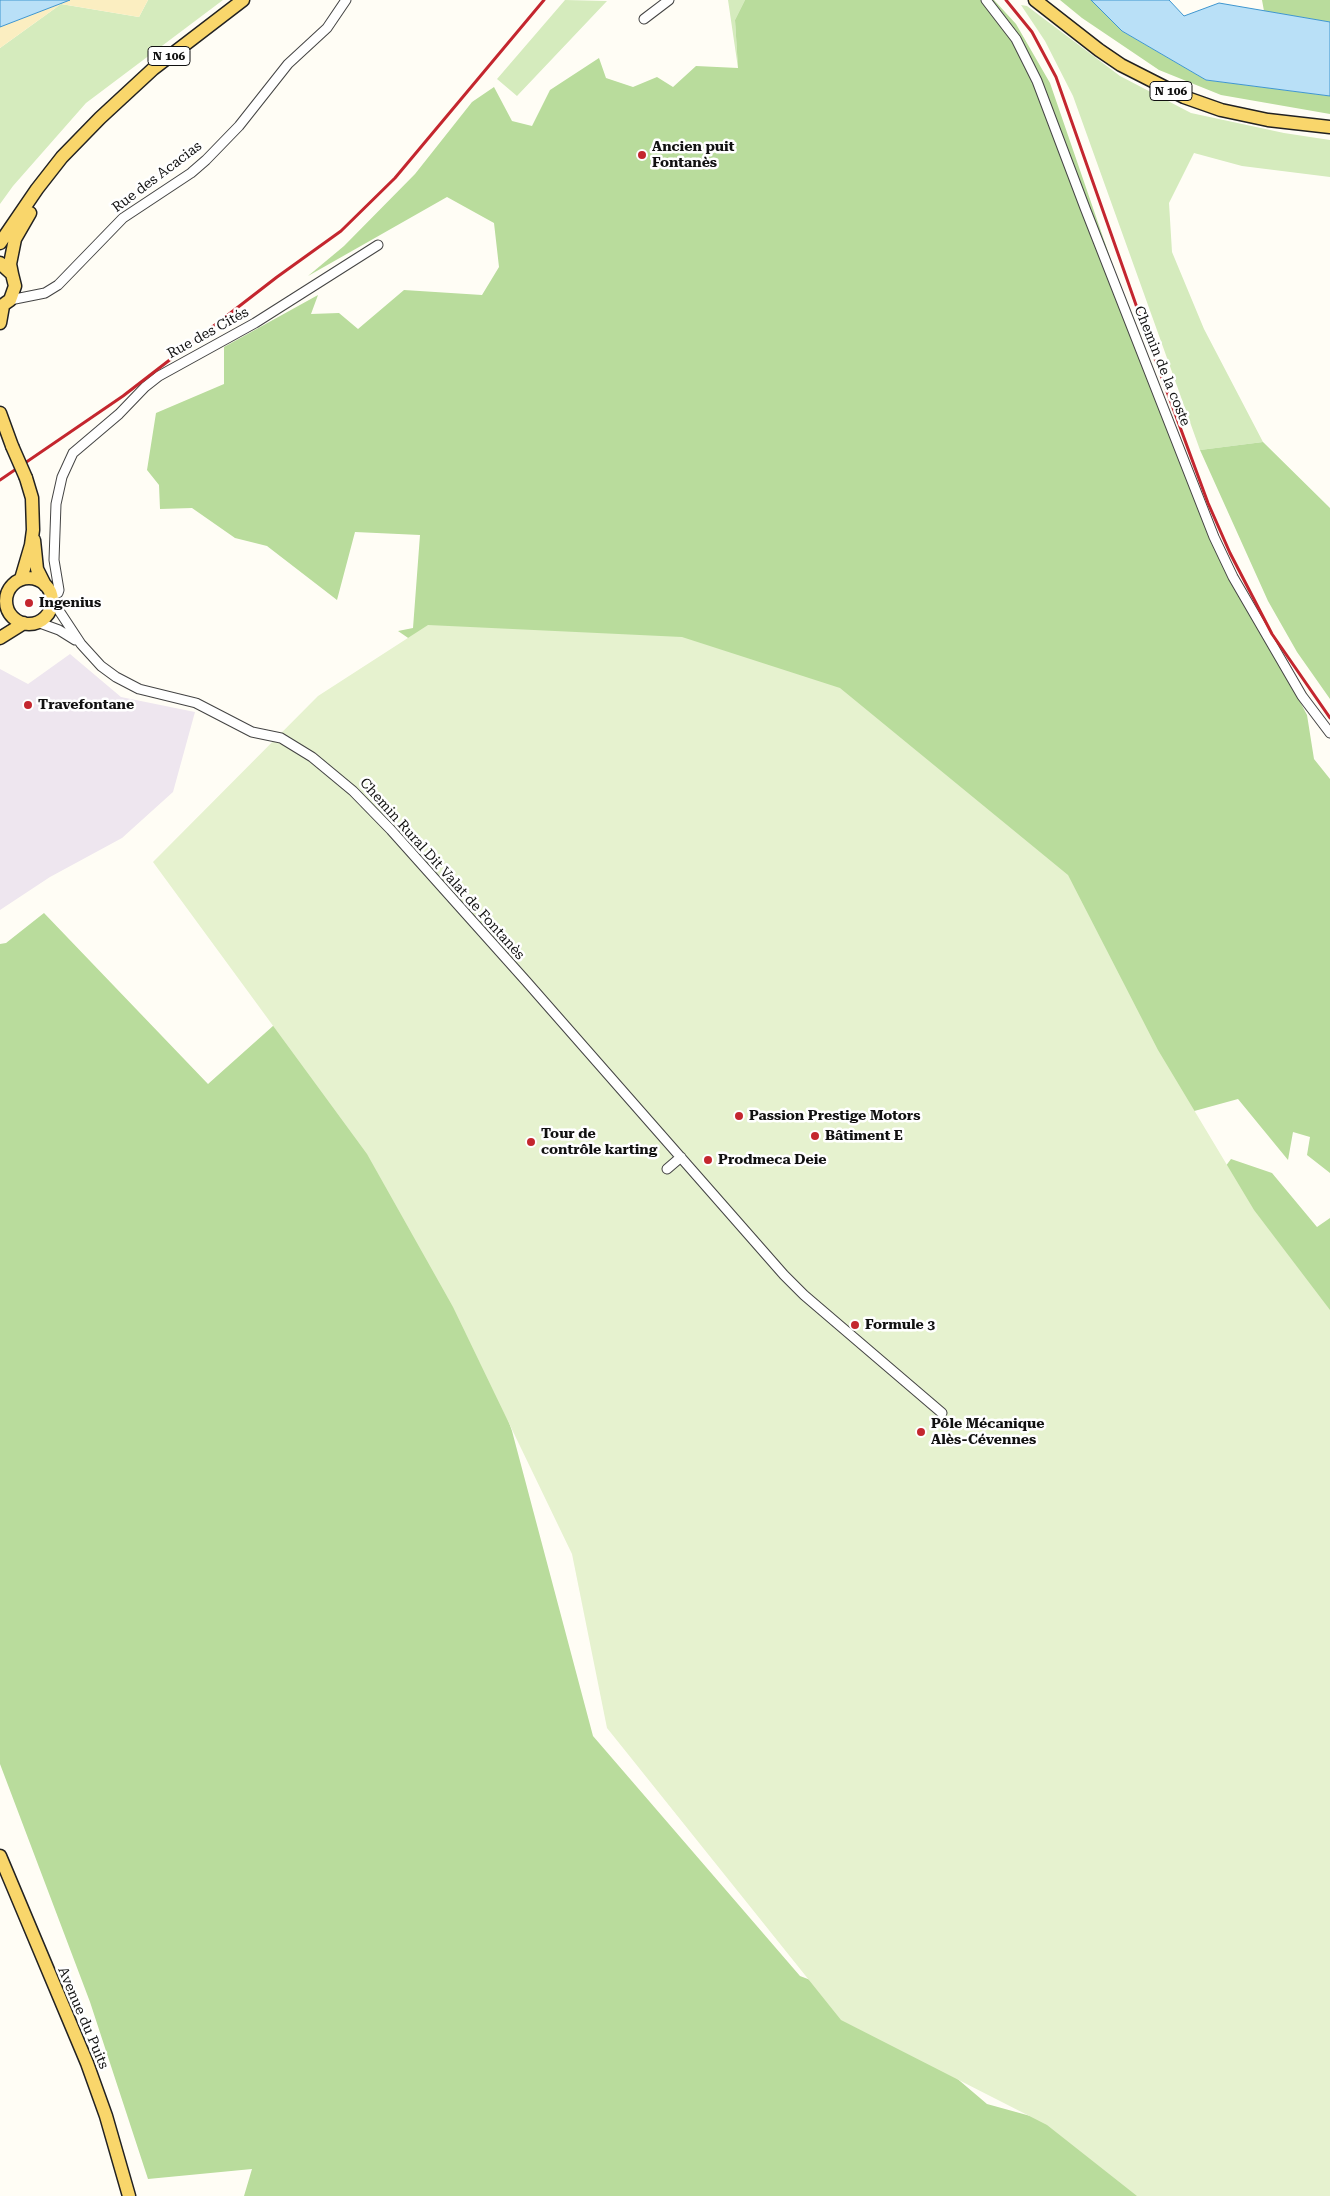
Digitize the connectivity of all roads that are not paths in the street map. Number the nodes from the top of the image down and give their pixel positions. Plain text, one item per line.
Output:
1 (243, 0) edge
2 (346, 0) edge
3 (669, 0) edge
4 (986, 0) edge
5 (1035, 0) edge
6 (644, 19) dead end
7 (100, 118) junction
8 (1330, 127) edge
9 (0, 243) edge
10 (378, 245) dead end
11 (0, 263) edge
12 (13, 279) junction
13 (32, 295) junction
14 (4, 304) edge
15 (0, 323) edge
16 (0, 413) edge
17 (33, 530) junction
18 (21, 579) junction
19 (49, 593) junction
20 (7, 605) junction
21 (0, 620) edge
22 (38, 622) junction
23 (24, 623) junction
24 (0, 638) edge
25 (81, 644) junction
26 (1330, 733) edge
27 (681, 1157) junction
28 (667, 1169) dead end
29 (942, 1413) dead end
30 (0, 1856) edge
31 (129, 2196) edge

1 - 7 main road, N 106
2 - 13 street, Rue des Acacias
3 - 6 street
4 - 26 street, Chemin de la coste
5 - 8 main road, N 106
7 - 9 main road, N 106
7 - 12 main road, N 106
10 - 19 street, Rue des Cités
11 - 12 main road
12 - 13 street
12 - 14 main road
13 - 14 street, Rue des Acacias
14 - 15 main road
16 - 17 main road, bridge
17 - 18 main road
17 - 19 main road
18 - 19 main road
18 - 20 main road
19 - 22 main road
19 - 25 street, Chemin Rural Dit Valat de Fontanès
20 - 21 main road
20 - 23 main road
22 - 23 main road
22 - 25 street, Chemin Rural Dit Valat de Fontanès
23 - 24 main road
25 - 27 street, Chemin Rural Dit Valat de Fontanès
27 - 28 street
27 - 29 street, Chemin Rural Dit Valat de Fontanès
30 - 31 main road, Avenue du Puits

